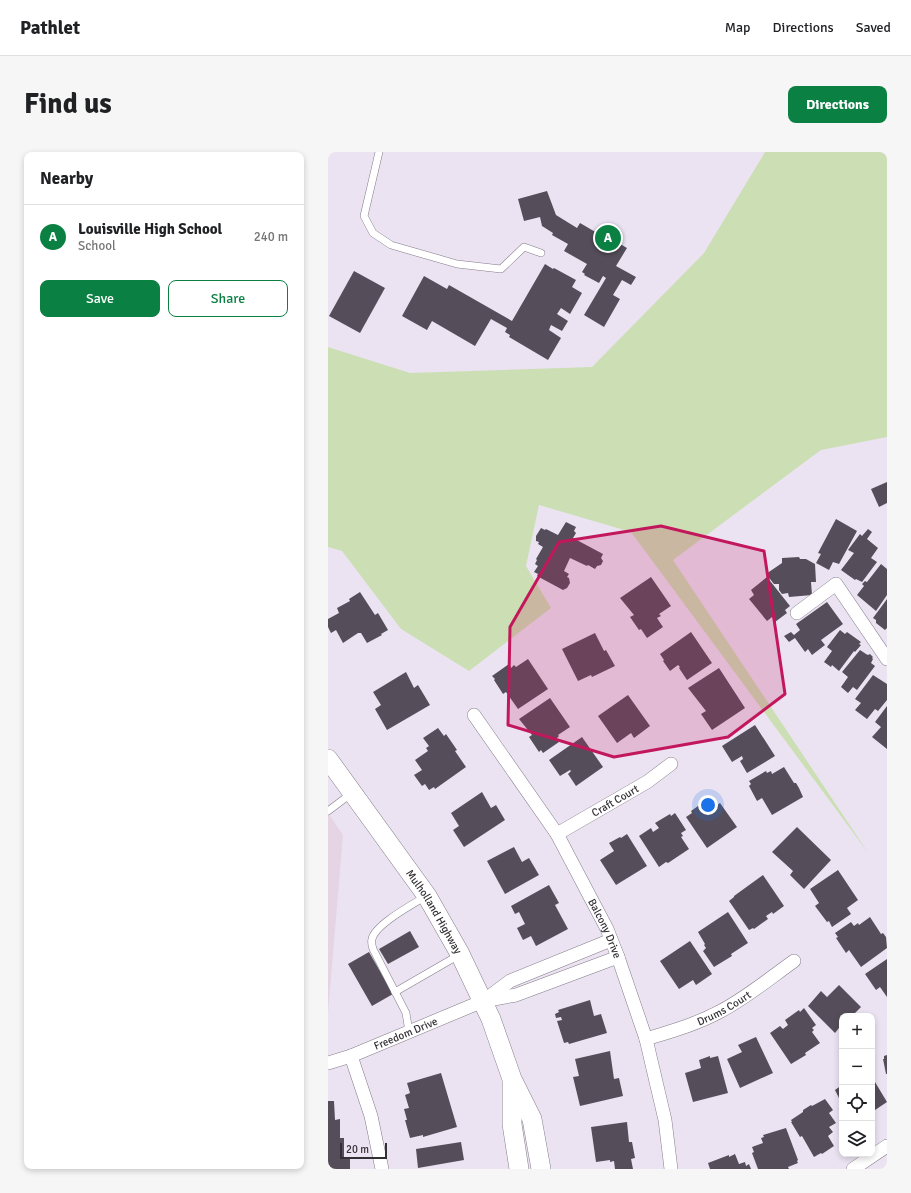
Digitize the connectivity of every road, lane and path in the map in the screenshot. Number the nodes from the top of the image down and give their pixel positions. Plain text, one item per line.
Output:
1 (379, 152) edge
2 (541, 253) dead end
3 (797, 613) dead end
4 (887, 659) edge
5 (474, 715) dead end
6 (328, 759) edge
7 (671, 764) dead end
8 (352, 792) junction
9 (328, 811) edge
10 (557, 834) junction
11 (427, 896) junction
12 (611, 940) junction
13 (460, 954) junction
14 (618, 957) junction
15 (794, 961) dead end
16 (395, 992) junction
17 (483, 1001) junction
18 (409, 1032) junction
19 (646, 1038) junction
20 (351, 1056) junction
21 (328, 1063) edge
22 (512, 1079) junction
23 (887, 1146) edge
24 (382, 1169) edge
25 (519, 1169) edge
26 (541, 1169) edge
27 (670, 1169) edge
28 (853, 1169) edge

1 - 2 lane
3 - 4 street
5 - 10 street, Balcony Drive
6 - 8 main road, Mulholland Highway
7 - 10 street, Craft Court
8 - 9 lane
8 - 11 main road, Mulholland Highway
10 - 12 street, Balcony Drive
11 - 13 main road, Mulholland Highway
11 - 16 lane
12 - 14 street, Balcony Drive
12 - 17 street, Freedom Drive
13 - 16 lane
13 - 17 main road, Mulholland Highway
14 - 17 street, Freedom Drive
14 - 19 street, Balcony Drive
15 - 19 street, Drums Court
16 - 18 lane
17 - 18 street, Freedom Drive
17 - 22 main road, Mulholland Highway
18 - 20 street, Freedom Drive
19 - 27 street, Balcony Drive
20 - 21 street, Freedom Drive
20 - 24 street
22 - 25 main road, Mulholland Highway
22 - 26 main road, Mulholland Highway
23 - 28 street

